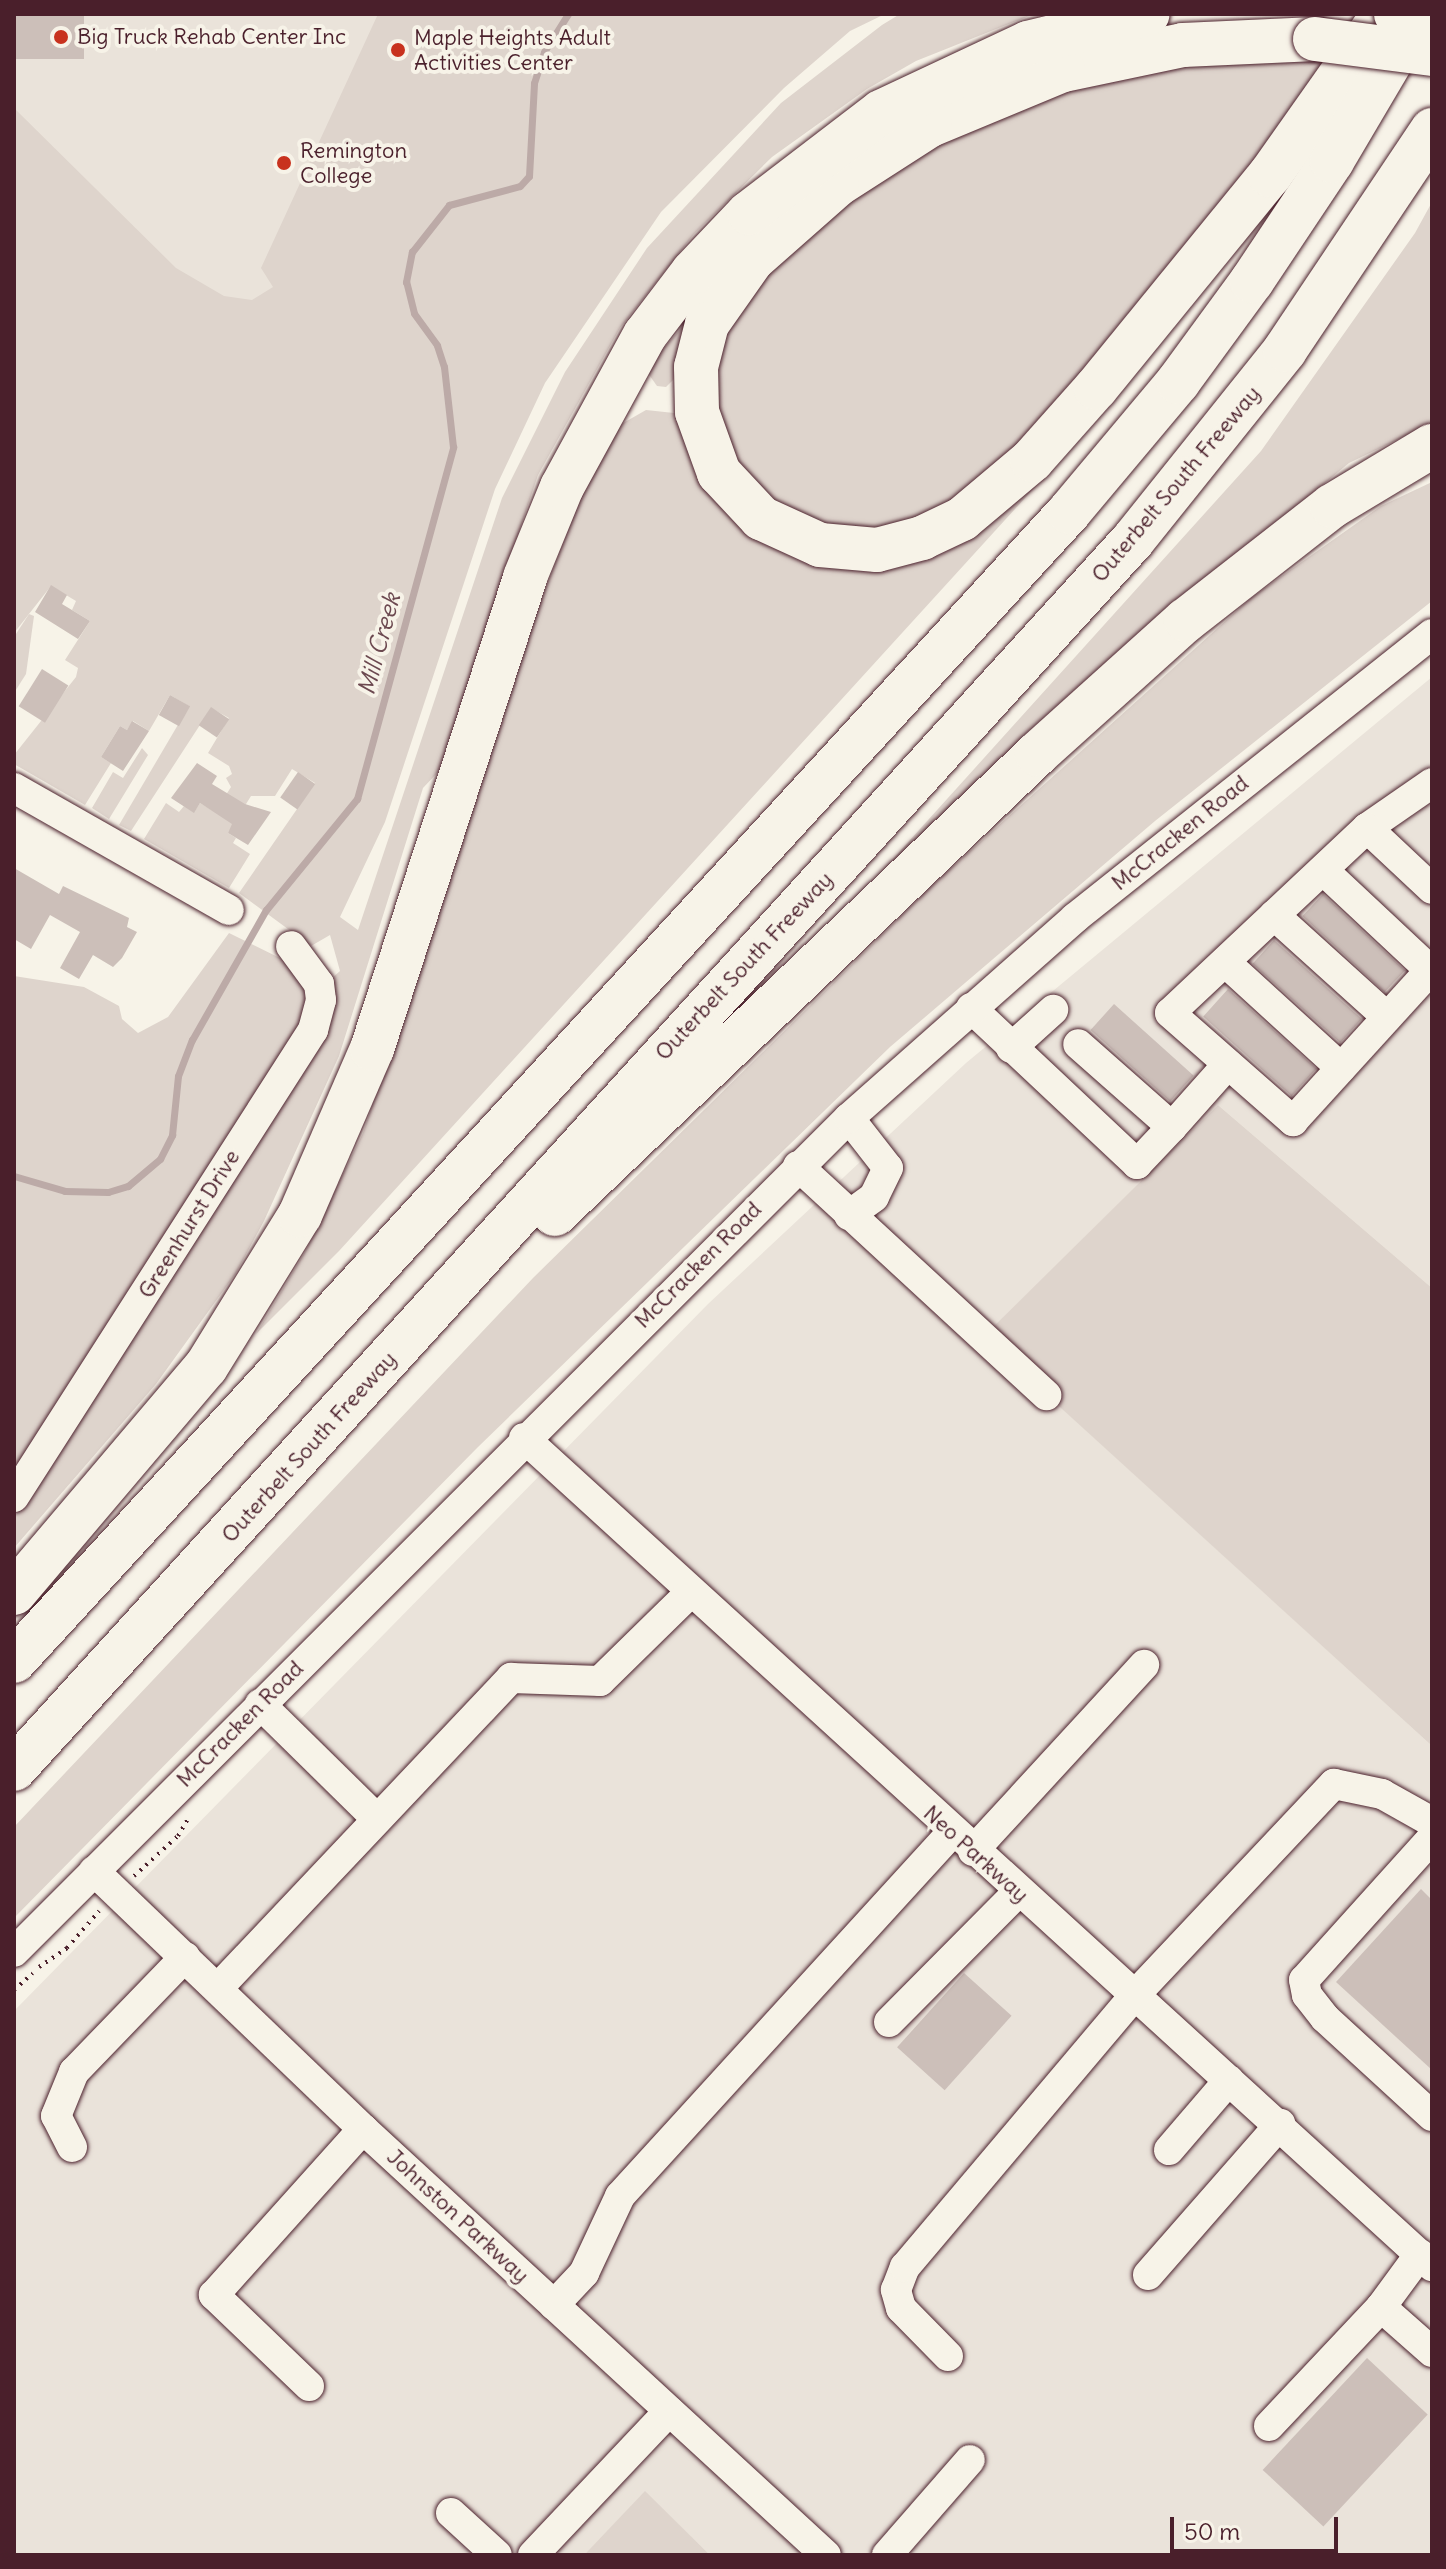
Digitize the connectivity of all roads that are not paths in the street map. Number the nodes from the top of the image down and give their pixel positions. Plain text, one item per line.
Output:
1 (1148, 14) edge
2 (1383, 14) edge
3 (1396, 14) edge
4 (1418, 14) edge
5 (1432, 20) edge
6 (1432, 54) edge
7 (1432, 130) edge
8 (1432, 446) edge
9 (1432, 634) edge
10 (1432, 783) edge
11 (14, 788) edge
12 (1367, 828) junction
13 (1323, 870) junction
14 (1432, 889) edge
15 (229, 910) dead end
16 (1274, 915) junction
17 (291, 946) dead end
18 (1225, 962) junction
19 (1431, 969) edge
20 (971, 1008) junction
21 (1053, 1010) dead end
22 (1387, 1017) junction
23 (1078, 1044) dead end
24 (1011, 1048) junction
25 (1228, 1064) junction
26 (1341, 1068) junction
27 (849, 1118) junction
28 (1172, 1127) junction
29 (798, 1166) junction
30 (849, 1215) junction
31 (1046, 1395) dead end
32 (524, 1438) junction
33 (272, 1489) junction
34 (14, 1497) edge
35 (691, 1592) junction
36 (14, 1593) edge
37 (14, 1661) edge
38 (1144, 1665) dead end
39 (260, 1704) junction
40 (14, 1769) edge
41 (377, 1819) junction
42 (1432, 1822) edge
43 (1432, 1838) edge
44 (963, 1842) junction
45 (94, 1871) junction
46 (1018, 1892) junction
47 (14, 1952) edge
48 (185, 1957) junction
49 (218, 1988) junction
50 (1133, 1997) junction
51 (889, 2022) dead end
52 (1229, 2080) junction
53 (1432, 2116) edge
54 (1280, 2124) junction
55 (363, 2129) junction
56 (72, 2147) dead end
57 (1169, 2150) dead end
58 (1426, 2260) edge
59 (1148, 2275) dead end
60 (554, 2305) junction
61 (1381, 2307) junction
62 (1432, 2352) edge
63 (948, 2356) dead end
64 (309, 2386) dead end
65 (669, 2411) junction
66 (1269, 2426) dead end
67 (970, 2460) dead end
68 (451, 2513) dead end
69 (497, 2555) edge
70 (533, 2555) edge
71 (826, 2555) edge
72 (887, 2555) edge

1 - 36 highway
2 - 6 highway, bridge
3 - 5 highway, bridge
4 - 37 highway
7 - 33 highway, Outerbelt South Freeway
8 - 33 highway
9 - 20 street, McCracken Road
10 - 12 street
11 - 15 street
12 - 13 street
12 - 14 street
13 - 16 street
13 - 19 street
16 - 18 street
16 - 22 street
17 - 34 street, Greenhurst Drive
18 - 25 street
18 - 26 street
19 - 22 street
20 - 24 street
20 - 27 street, McCracken Road
21 - 24 street
22 - 26 street
23 - 28 street
24 - 28 street
25 - 26 street
25 - 28 street
27 - 29 street, McCracken Road
27 - 30 street
29 - 30 street
29 - 32 street, McCracken Road
30 - 31 street
32 - 35 street, Neo Parkway
32 - 39 street, McCracken Road
33 - 40 highway, Outerbelt South Freeway
35 - 41 street
35 - 44 street, Neo Parkway
38 - 44 street
39 - 41 street
39 - 45 street, McCracken Road
41 - 49 street
42 - 50 street
43 - 53 street
44 - 46 street, Neo Parkway
44 - 60 street
45 - 47 street, McCracken Road
45 - 48 street, Johnston Parkway
46 - 50 street, Neo Parkway
46 - 51 street
48 - 49 street, Johnston Parkway
48 - 56 street
49 - 55 street, Johnston Parkway
50 - 52 street, Neo Parkway
50 - 63 street
52 - 54 street, Neo Parkway
52 - 57 street
54 - 58 street, Neo Parkway
54 - 59 street
55 - 60 street, Johnston Parkway
55 - 64 street
58 - 61 street
60 - 65 street, Johnston Parkway
61 - 62 street
61 - 66 street
65 - 70 street
65 - 71 street, Johnston Parkway
67 - 72 street
68 - 69 street

